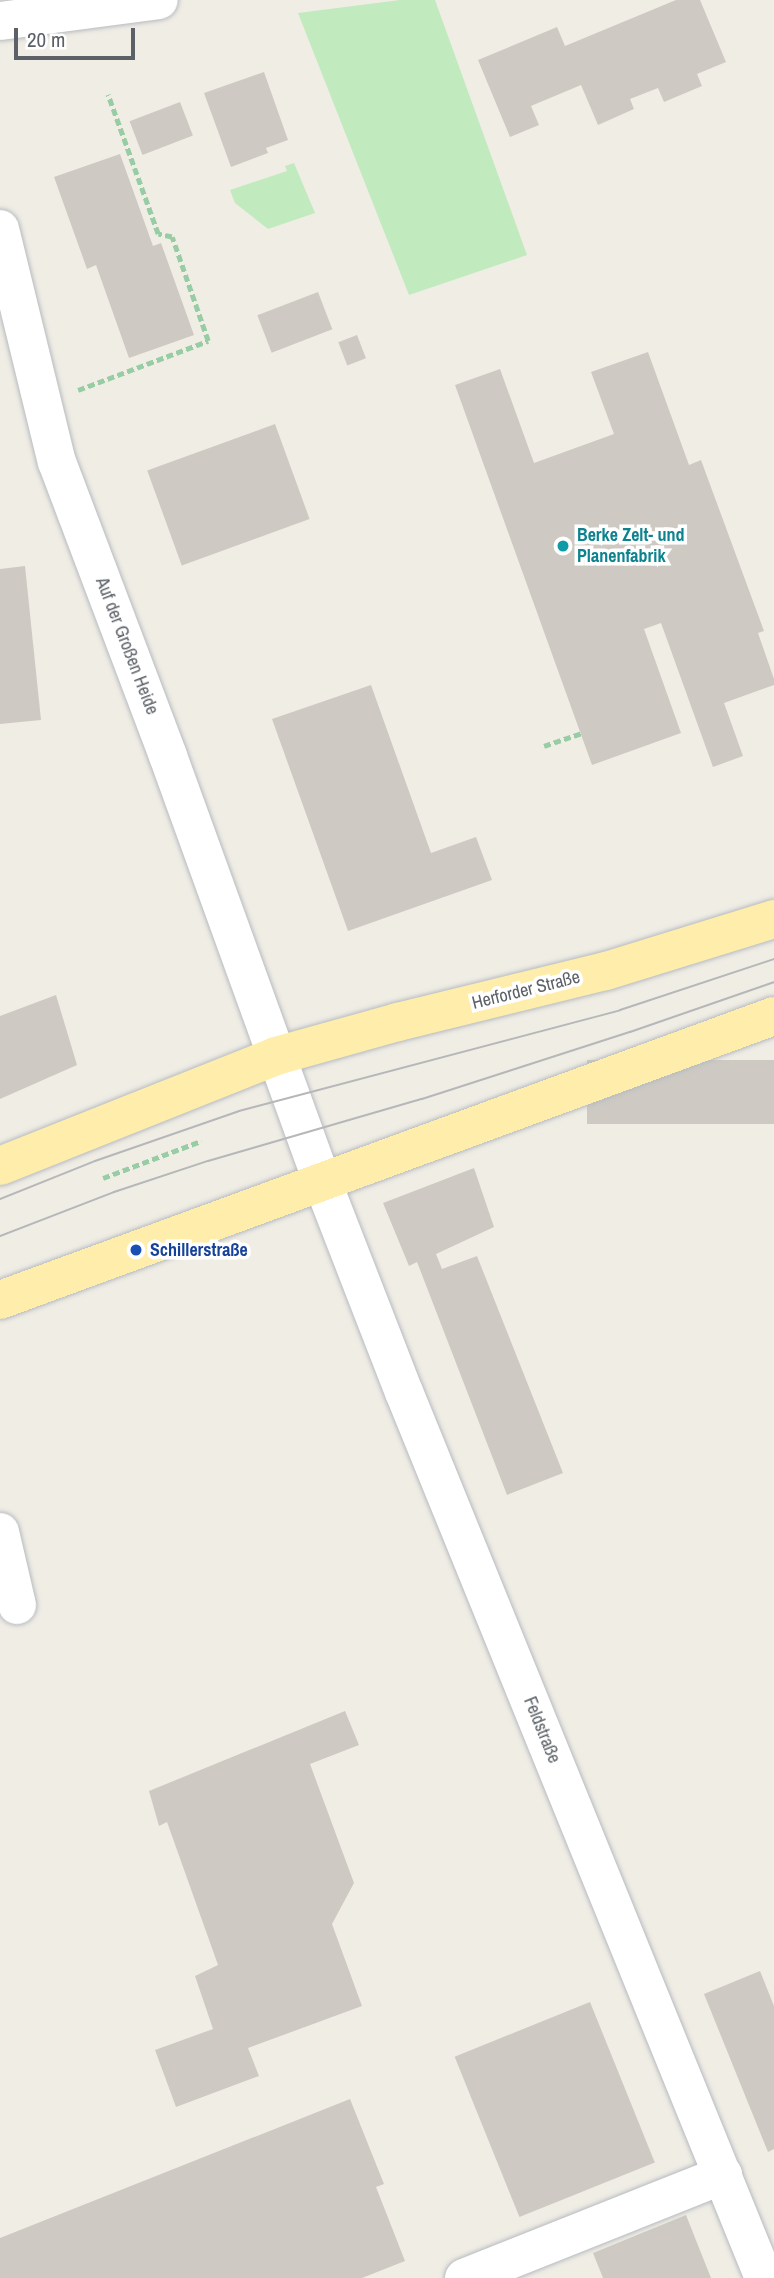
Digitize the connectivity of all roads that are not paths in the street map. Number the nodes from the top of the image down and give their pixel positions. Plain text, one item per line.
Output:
1 (159, 0) edge
2 (0, 21) edge
3 (0, 229) edge
4 (774, 919) edge
5 (774, 1016) edge
6 (276, 1056) junction
7 (0, 1166) edge
8 (322, 1181) junction
9 (0, 1300) edge
10 (0, 1532) edge
11 (17, 1605) dead end
12 (723, 2175) junction
13 (464, 2278) edge
14 (764, 2278) edge

1 - 2 street
3 - 6 street, Auf der Großen Heide
4 - 6 main road, Herforder Straße
5 - 8 main road
6 - 7 main road, Herforder Straße
6 - 8 street
8 - 9 main road
8 - 12 street, Feldstraße
10 - 11 street
12 - 13 street
12 - 14 street, Feldstraße

